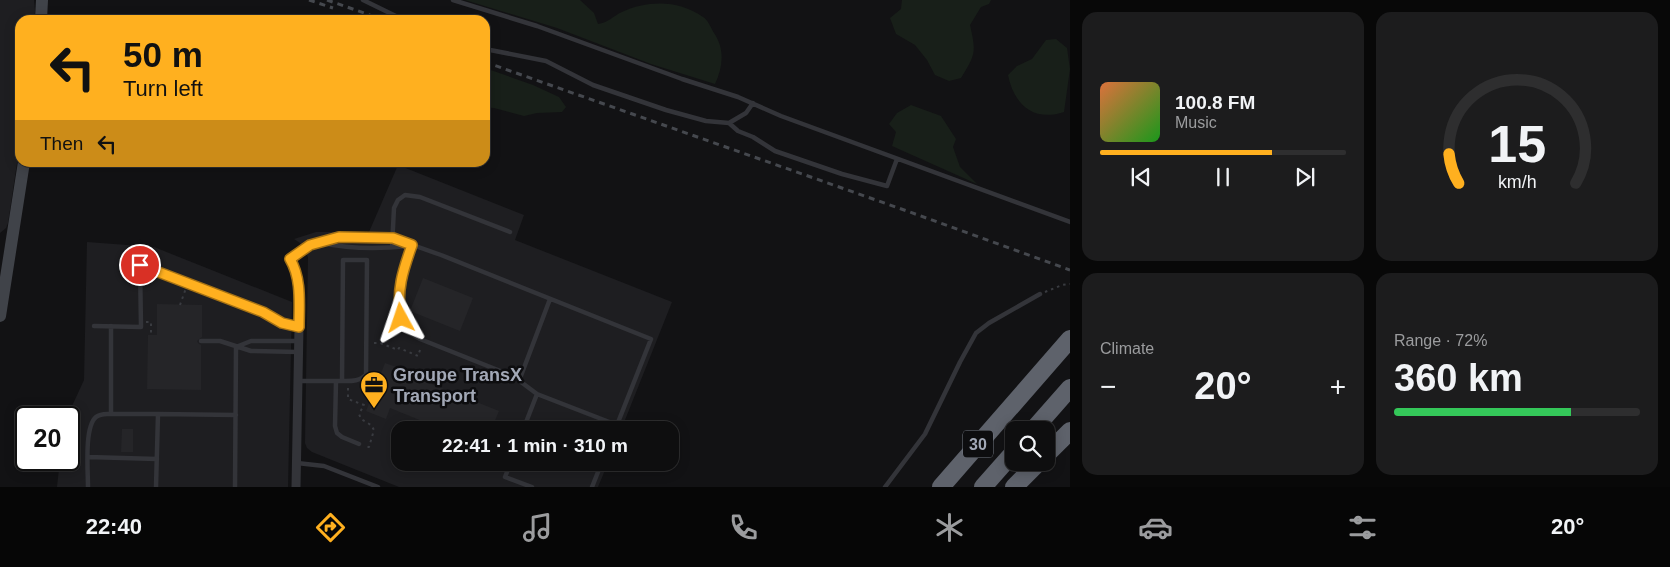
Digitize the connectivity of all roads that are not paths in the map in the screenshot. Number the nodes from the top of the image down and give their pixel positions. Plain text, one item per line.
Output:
1 (42, 0) edge
2 (363, 0) edge
3 (453, 0) edge
4 (41, 15) edge
5 (394, 15) edge
6 (490, 50) edge
7 (753, 103) junction
8 (730, 123) junction
9 (897, 159) junction
10 (23, 167) edge
11 (1070, 222) edge
12 (510, 232) dead end
13 (393, 238) junction
14 (320, 242) junction
15 (412, 245) junction
16 (392, 247) junction
17 (5, 248) edge
18 (290, 259) joint
19 (1040, 294) road end
20 (550, 299) junction
21 (1, 301) edge
22 (0, 316) edge
23 (94, 326) dead end
24 (111, 326) junction
25 (299, 327) junction
26 (1070, 334) edge
27 (1070, 339) edge
28 (202, 341) dead end
29 (299, 341) junction
30 (236, 347) junction
31 (298, 352) junction
32 (1047, 365) junction
33 (298, 381) junction
34 (336, 381) junction
35 (342, 381) junction
36 (519, 381) junction
37 (1070, 388) edge
38 (537, 394) junction
39 (111, 414) junction
40 (158, 414) junction
41 (236, 415) junction
42 (526, 421) edge
43 (600, 421) edge
44 (619, 421) edge
45 (1041, 421) edge
46 (1070, 431) edge
47 (361, 445) road end
48 (1055, 446) edge
49 (88, 457) junction
50 (157, 459) junction
51 (1005, 462) edge
52 (296, 463) junction
53 (508, 471) edge
54 (598, 471) edge
55 (1030, 471) edge
56 (88, 487) edge
57 (156, 487) edge
58 (235, 487) edge
59 (296, 487) edge
60 (378, 487) edge
61 (532, 487) edge
62 (592, 487) edge
63 (884, 487) edge
64 (940, 487) edge
65 (983, 487) edge
66 (1014, 487) edge

1 - 4 main road
2 - 5 lane
3 - 7 lane
6 - 8 lane
7 - 8 lane
7 - 9 lane
8 - 9 lane
9 - 11 lane
10 - 17 main road
12 - 13 lane
13 - 14 lane
13 - 15 lane
13 - 16 lane
14 - 16 lane
14 - 18 lane
15 - 16 lane
15 - 20 lane
15 - 36 lane
17 - 21 main road
18 - 25 street
19 - 63 lane
20 - 36 lane
20 - 44 lane
21 - 22 main road
23 - 24 lane
24 - 25 lane
24 - 39 lane
25 - 29 street
26 - 32 highway
27 - 32 highway, 30
28 - 30 lane
29 - 30 lane
29 - 31 street
30 - 31 lane
30 - 41 lane
31 - 33 street
32 - 64 highway, 30
33 - 34 lane
33 - 52 street
34 - 35 lane
34 - 47 lane
35 - 35 lane
36 - 38 lane
37 - 45 highway
38 - 42 lane
38 - 43 lane
39 - 40 lane
39 - 49 lane
40 - 41 lane
40 - 50 lane
41 - 58 lane
46 - 48 highway
49 - 50 lane
49 - 56 lane
50 - 57 lane
51 - 65 highway, 30
52 - 59 street
52 - 60 lane
53 - 61 lane
54 - 62 lane
55 - 66 highway

